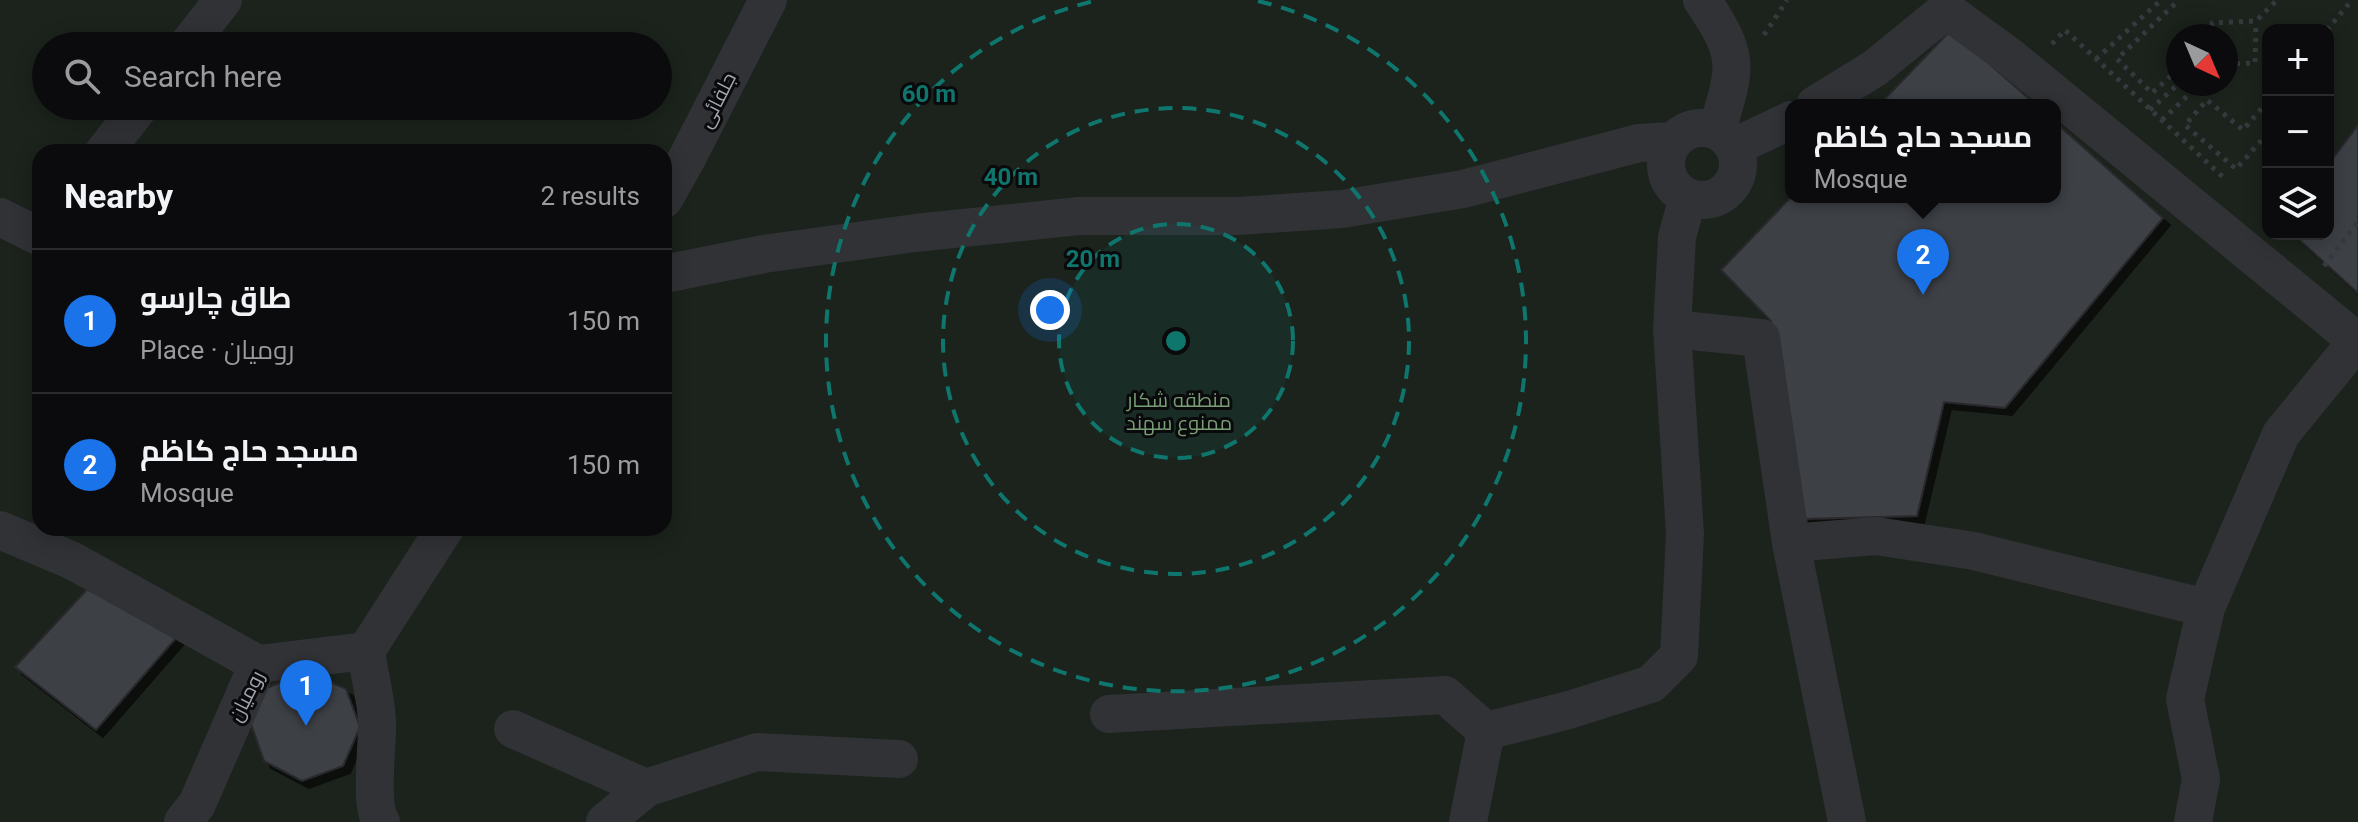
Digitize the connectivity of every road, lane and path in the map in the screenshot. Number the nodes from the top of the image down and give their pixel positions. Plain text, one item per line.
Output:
1 (223, 0) edge
2 (768, 0) edge
3 (1702, 0) edge
4 (2161, 0) edge
5 (2179, 0) edge
6 (2277, 0) edge
7 (2352, 0) edge
8 (2256, 21) junction
9 (2212, 24) edge
10 (2332, 24) edge
11 (198, 32) edge
12 (2238, 64) edge
13 (2166, 80) edge
14 (2166, 95) edge
15 (2187, 96) edge
16 (1825, 99) edge
17 (2262, 108) edge
18 (2150, 110) junction
19 (129, 120) edge
20 (2162, 120) junction
21 (1785, 122) edge
22 (1726, 139) junction
23 (2262, 140) edge
24 (1673, 141) junction
25 (110, 144) edge
26 (2226, 179) dead end
27 (672, 185) edge
28 (1688, 197) junction
29 (0, 217) edge
30 (2358, 222) edge
31 (32, 232) edge
32 (672, 272) edge
33 (2302, 295) junction
34 (1672, 329) junction
35 (2358, 341) edge
36 (0, 530) edge
37 (440, 536) edge
38 (1791, 543) junction
39 (2206, 608) junction
40 (366, 651) junction
41 (258, 664) junction
42 (1109, 714) dead end
43 (513, 729) dead end
44 (1486, 731) junction
45 (899, 759) dead end
46 (646, 788) junction
47 (183, 822) edge
48 (381, 822) edge
49 (605, 822) edge
50 (1468, 822) edge
51 (1847, 822) edge
52 (2193, 822) edge

1 - 11 street
2 - 27 street, جلفائی
3 - 22 street
4 - 18 path
5 - 13 path
6 - 8 path
7 - 10 path
8 - 9 path
8 - 12 path
14 - 18 path
15 - 20 path
16 - 33 street
17 - 23 path
18 - 20 path
19 - 25 street
20 - 26 path
21 - 22 street
22 - 24 street
22 - 28 street
24 - 28 street
24 - 32 street
28 - 34 street
29 - 31 street
30 - 33 path
33 - 35 street
34 - 38 street
34 - 44 street
35 - 39 street
36 - 41 street
37 - 40 street
38 - 39 street
38 - 51 street
39 - 52 street
40 - 41 street, رومیان
40 - 48 street
41 - 47 street, رومیان
42 - 44 street
43 - 46 street
44 - 50 street
45 - 46 street
46 - 49 street

